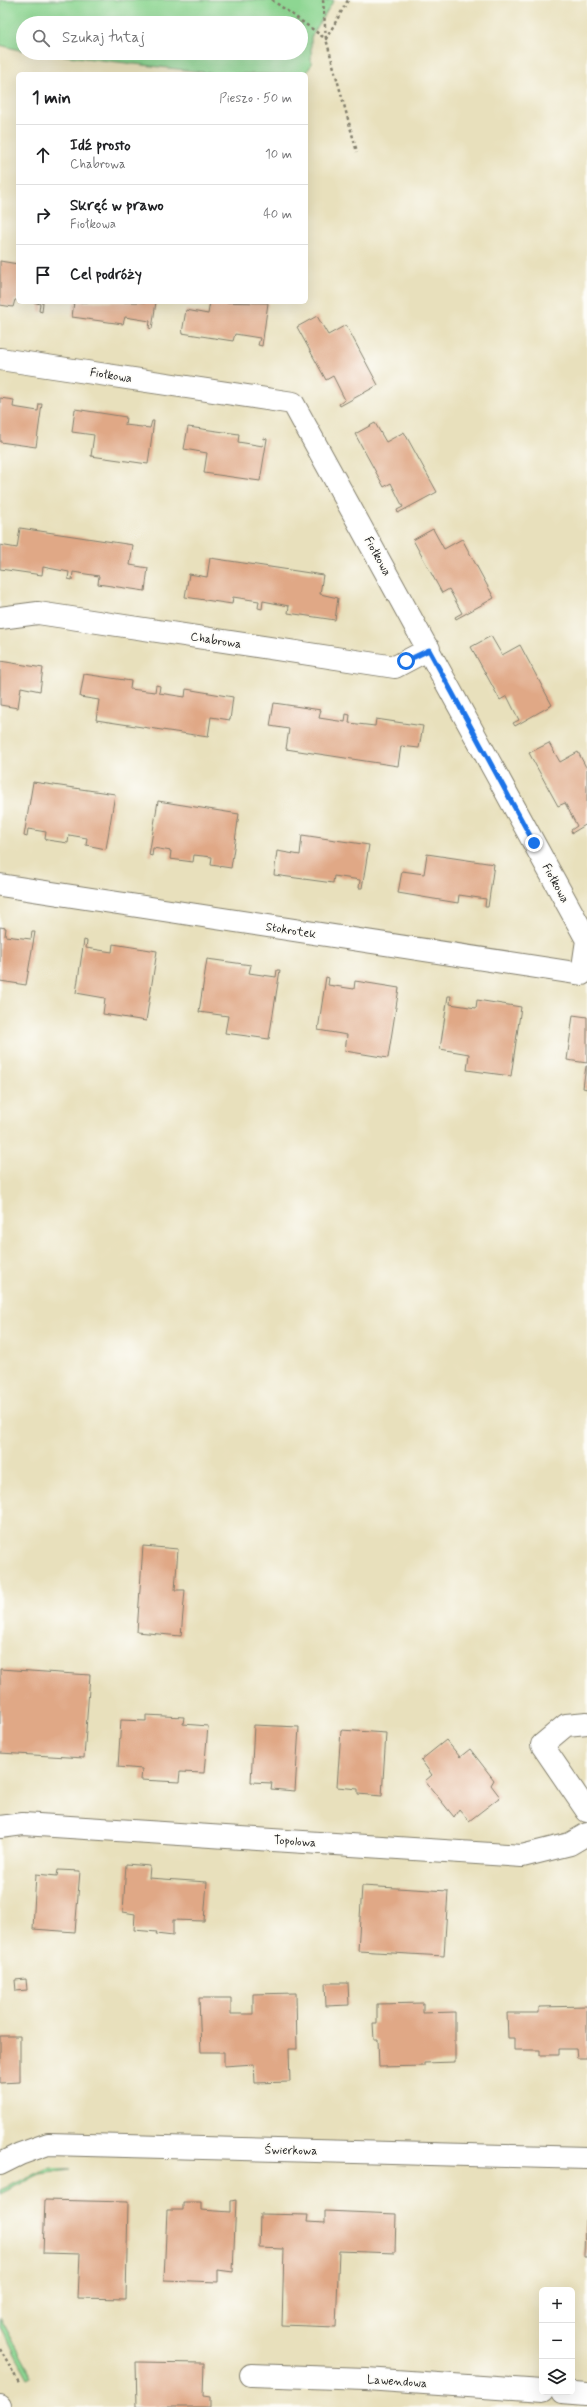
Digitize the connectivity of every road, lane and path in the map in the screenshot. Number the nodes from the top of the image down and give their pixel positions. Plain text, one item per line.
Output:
1 (272, 0) edge
2 (323, 0) edge
3 (348, 0) edge
4 (294, 16) edge
5 (308, 26) edge
6 (326, 39) junction
7 (357, 152) dead end
8 (0, 358) edge
9 (0, 618) edge
10 (429, 650) junction
11 (0, 885) edge
12 (582, 974) joint
13 (587, 1723) edge
14 (587, 1810) edge
15 (0, 1827) edge
16 (587, 1834) edge
17 (587, 2158) edge
18 (0, 2164) edge
19 (0, 2348) edge
20 (251, 2376) dead end
21 (23, 2389) dead end
22 (539, 2391) edge
23 (575, 2393) edge
24 (587, 2394) edge

1 - 4 path
2 - 6 path
3 - 6 path
5 - 6 path
6 - 7 path
8 - 10 street, Fiołkowa
9 - 10 street, Chabrowa
10 - 12 street, Fiołkowa
11 - 12 street, Stokrotek
13 - 14 street
15 - 16 street, Topolowa
17 - 18 street, Świerkowa
19 - 21 path
20 - 22 street, Lawendowa
23 - 24 street

